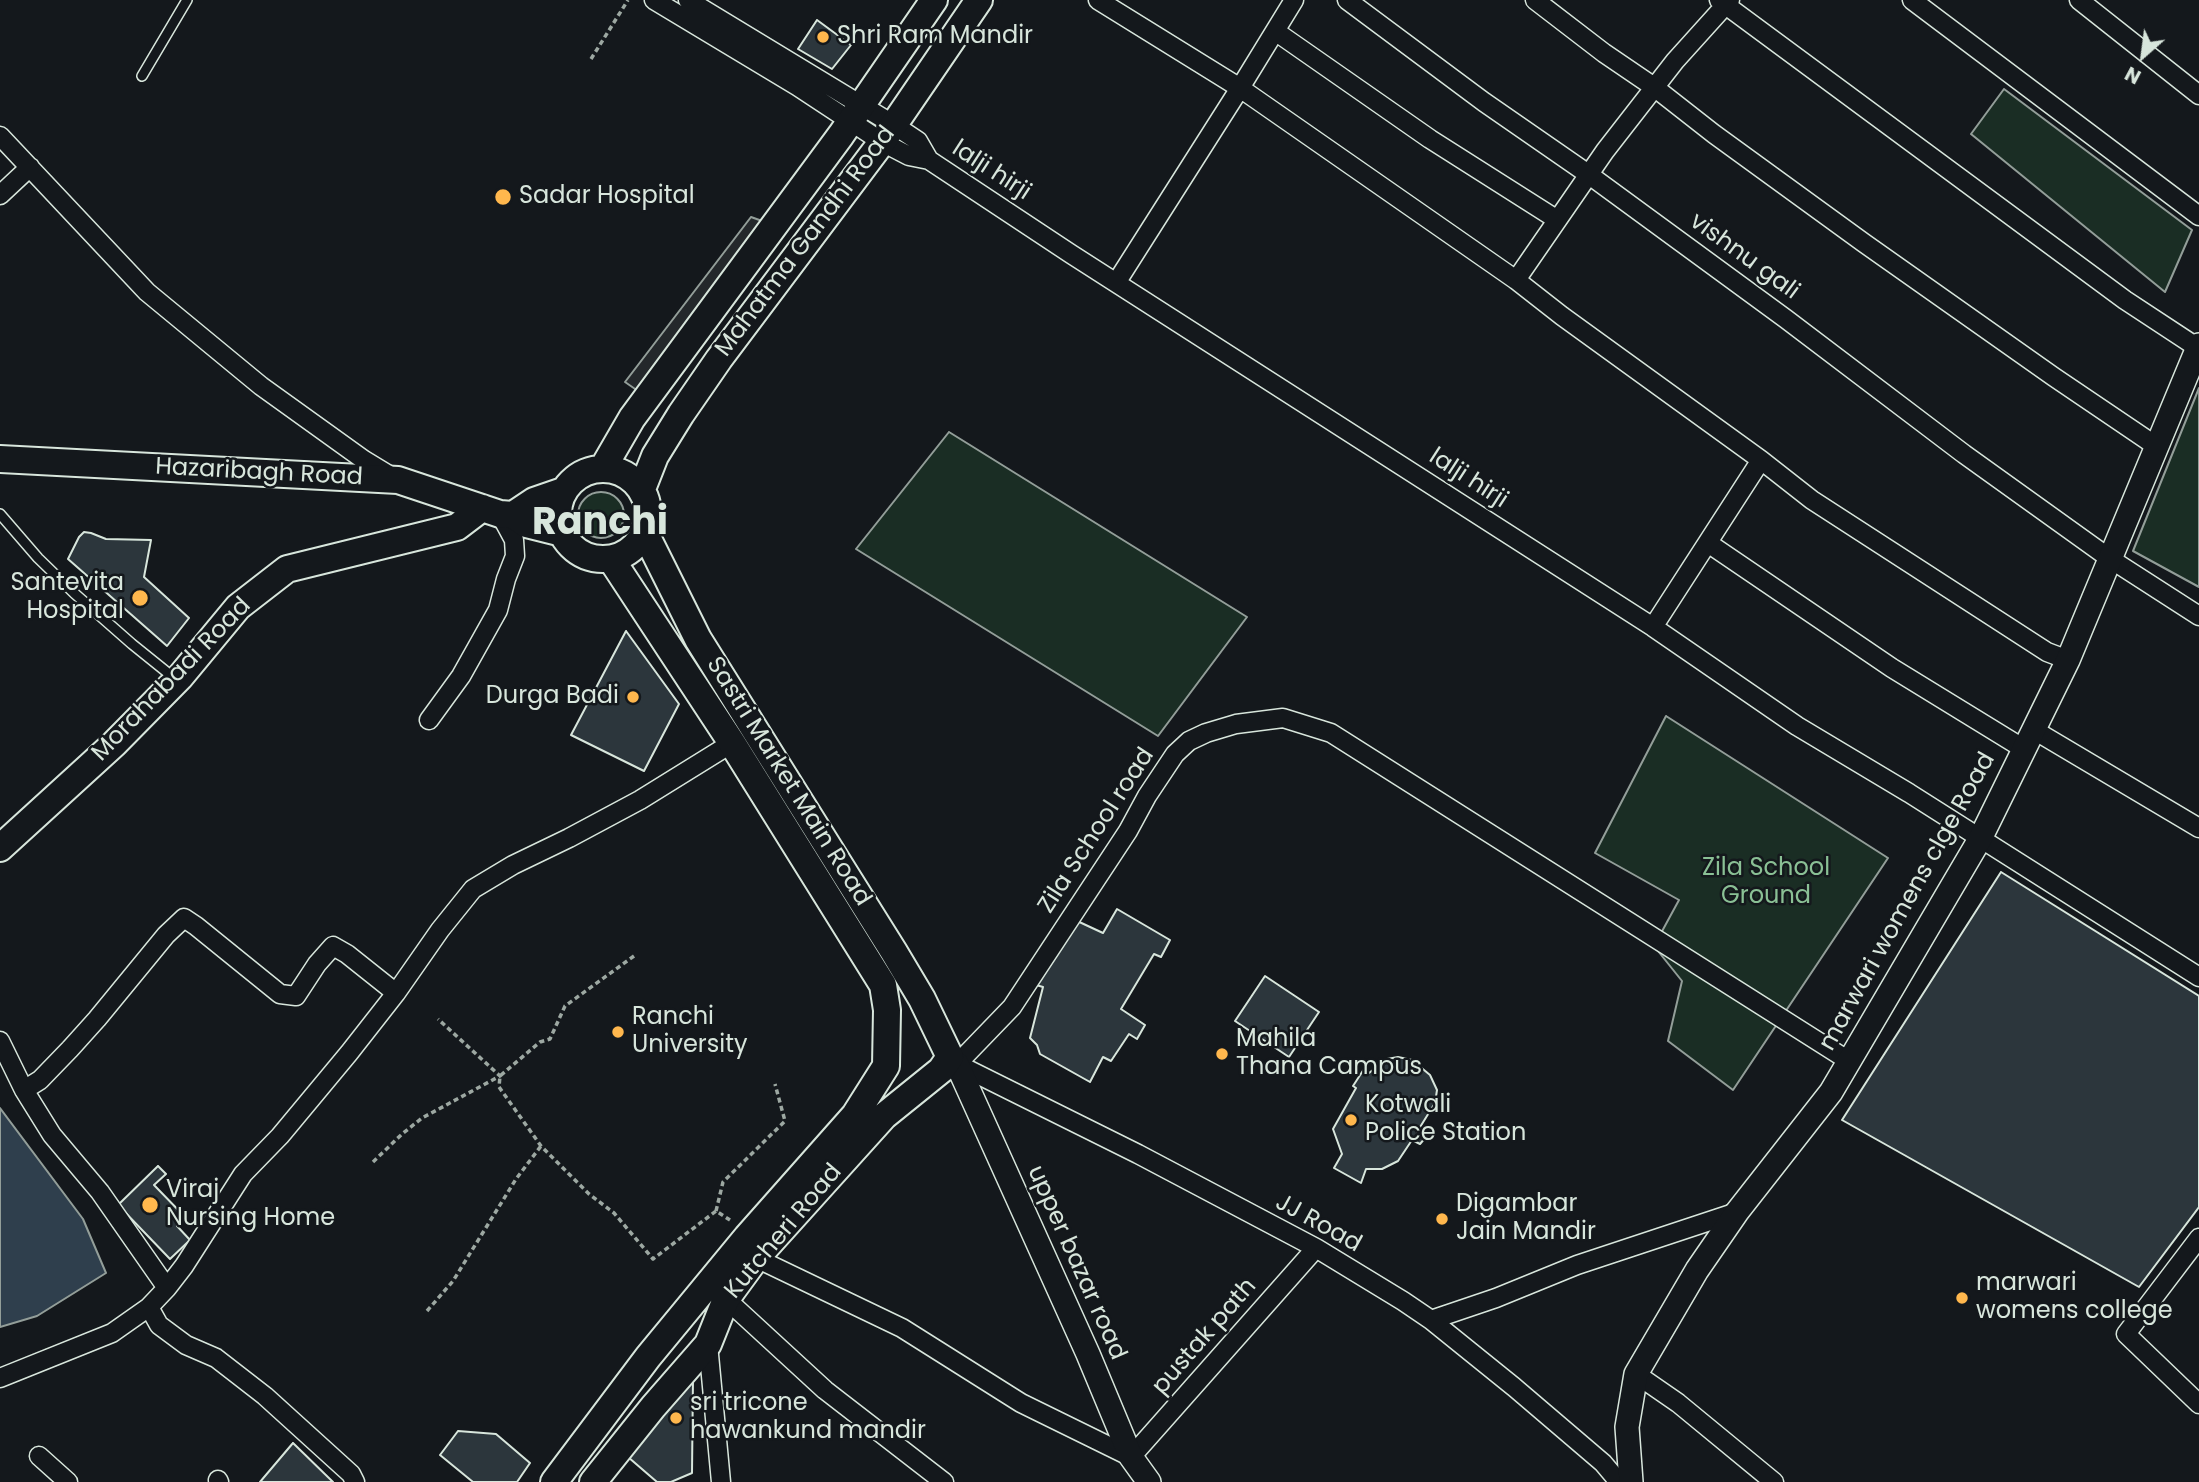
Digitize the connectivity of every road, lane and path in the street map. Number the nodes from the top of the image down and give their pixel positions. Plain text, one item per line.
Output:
1 (187, 0) edge
2 (628, 0) edge
3 (654, 0) edge
4 (688, 0) edge
5 (934, 0) edge
6 (979, 0) edge
7 (1097, 0) edge
8 (1294, 0) edge
9 (1347, 0) edge
10 (1535, 0) edge
11 (1912, 0) edge
12 (2080, 0) edge
13 (1725, 2) edge
14 (1275, 31) junction
15 (592, 59) dead end
16 (142, 76) dead end
17 (1654, 87) junction
18 (1240, 89) junction
19 (2199, 95) edge
20 (857, 113) junction
21 (888, 133) junction
22 (0, 136) edge
23 (30, 167) junction
24 (1588, 174) junction
25 (0, 195) edge
26 (2199, 216) edge
27 (1556, 219) junction
28 (1516, 279) junction
29 (1116, 283) junction
30 (2198, 346) edge
31 (2156, 446) junction
32 (0, 458) edge
33 (1761, 460) junction
34 (603, 468) junction
35 (398, 480) junction
36 (642, 489) junction
37 (563, 491) junction
38 (498, 512) junction
39 (0, 514) edge
40 (562, 533) junction
41 (645, 533) junction
42 (1708, 543) junction
43 (2109, 558) junction
44 (611, 559) junction
45 (2199, 616) edge
46 (1653, 627) junction
47 (2067, 660) junction
48 (180, 677) junction
49 (429, 720) dead end
50 (2029, 739) junction
51 (732, 743) junction
52 (2199, 828) edge
53 (1980, 839) junction
54 (0, 848) edge
55 (634, 956) dead end
56 (2199, 977) edge
57 (396, 993) junction
58 (438, 1019) dead end
59 (0, 1041) edge
60 (1849, 1061) junction
61 (952, 1062) junction
62 (500, 1076) junction
63 (775, 1084) dead end
64 (24, 1090) junction
65 (541, 1146) junction
66 (373, 1162) dead end
67 (716, 1211) junction
68 (1737, 1212) junction
69 (2199, 1238) edge
70 (752, 1247) junction
71 (1316, 1248) junction
72 (167, 1288) junction
73 (726, 1299) junction
74 (149, 1307) junction
75 (427, 1311) dead end
76 (1431, 1320) junction
77 (708, 1344) junction
78 (1636, 1374) junction
79 (0, 1378) edge
80 (2199, 1404) edge
81 (39, 1456) dead end
82 (1131, 1457) junction
83 (68, 1482) edge
84 (355, 1482) edge
85 (554, 1482) edge
86 (593, 1482) edge
87 (721, 1482) edge
88 (944, 1482) edge
89 (1149, 1482) edge
90 (1619, 1482) edge
91 (1631, 1482) edge
92 (1774, 1482) edge

1 - 16 lane
2 - 15 path
3 - 20 street
4 - 20 street
5 - 20 main road, Mahatma Gandhi Road
6 - 21 main road, Mahatma Gandhi Road
7 - 18 street
8 - 14 street
9 - 24 street, vishnu gali
10 - 17 street
11 - 26 street
12 - 19 street
13 - 17 street
13 - 30 street
14 - 18 street
14 - 27 street
17 - 24 street
17 - 31 street
18 - 28 street
18 - 29 street
20 - 21 street, lalji hirji
20 - 34 main road, Mahatma Gandhi Road
21 - 29 street, lalji hirji
21 - 36 main road, Mahatma Gandhi Road
22 - 23 street
23 - 25 street
23 - 35 street
24 - 27 street
24 - 43 street, vishnu gali
27 - 28 street
28 - 33 street
29 - 46 street, lalji hirji
30 - 31 street, marwari womens clge Road
31 - 43 street, marwari womens clge Road
32 - 35 main road, Hazaribagh Road
33 - 42 street
33 - 47 street
34 - 36 main road
34 - 37 main road
35 - 38 main road, Hazaribagh Road
36 - 41 main road
37 - 38 main road
37 - 40 main road
38 - 40 main road, Hazaribagh Road
38 - 48 main road, Morahabadi Road
38 - 49 street
39 - 48 lane
40 - 44 main road
41 - 44 main road
41 - 61 main road, Sastri Market Main Road
42 - 46 street
42 - 50 street
43 - 45 street, vishnu gali
43 - 47 street, marwari womens clge Road
44 - 51 main road
46 - 53 street, lalji hirji
47 - 50 street, marwari womens clge Road
48 - 54 main road, Morahabadi Road
50 - 52 street
50 - 53 street, marwari womens clge Road
51 - 57 street
51 - 70 main road
53 - 56 street, lalji hirji
53 - 60 street, marwari womens clge Road
55 - 62 path
57 - 64 street
57 - 72 street
58 - 62 path
59 - 64 street
60 - 61 street, Zila School road
60 - 68 street, marwari womens clge Road
61 - 70 main road, Kutcheri Road
61 - 71 street, JJ Road
61 - 82 street, upper bazar road
62 - 65 path
62 - 66 path
63 - 67 path
64 - 72 street
65 - 67 path
65 - 75 path
67 - 70 path
68 - 76 street
68 - 78 street, marwari womens clge Road
69 - 80 street
70 - 73 main road, Kutcheri Road
70 - 82 street
70 - 85 main road
71 - 76 street, JJ Road
71 - 82 street, pustak path
72 - 74 street
73 - 77 main road, Kutcheri Road
73 - 88 street
74 - 79 street
74 - 84 street
76 - 90 street, JJ Road
77 - 86 main road, Kutcheri Road
77 - 87 street
78 - 91 street
78 - 92 street
81 - 83 street
82 - 89 street, upper bazar road

